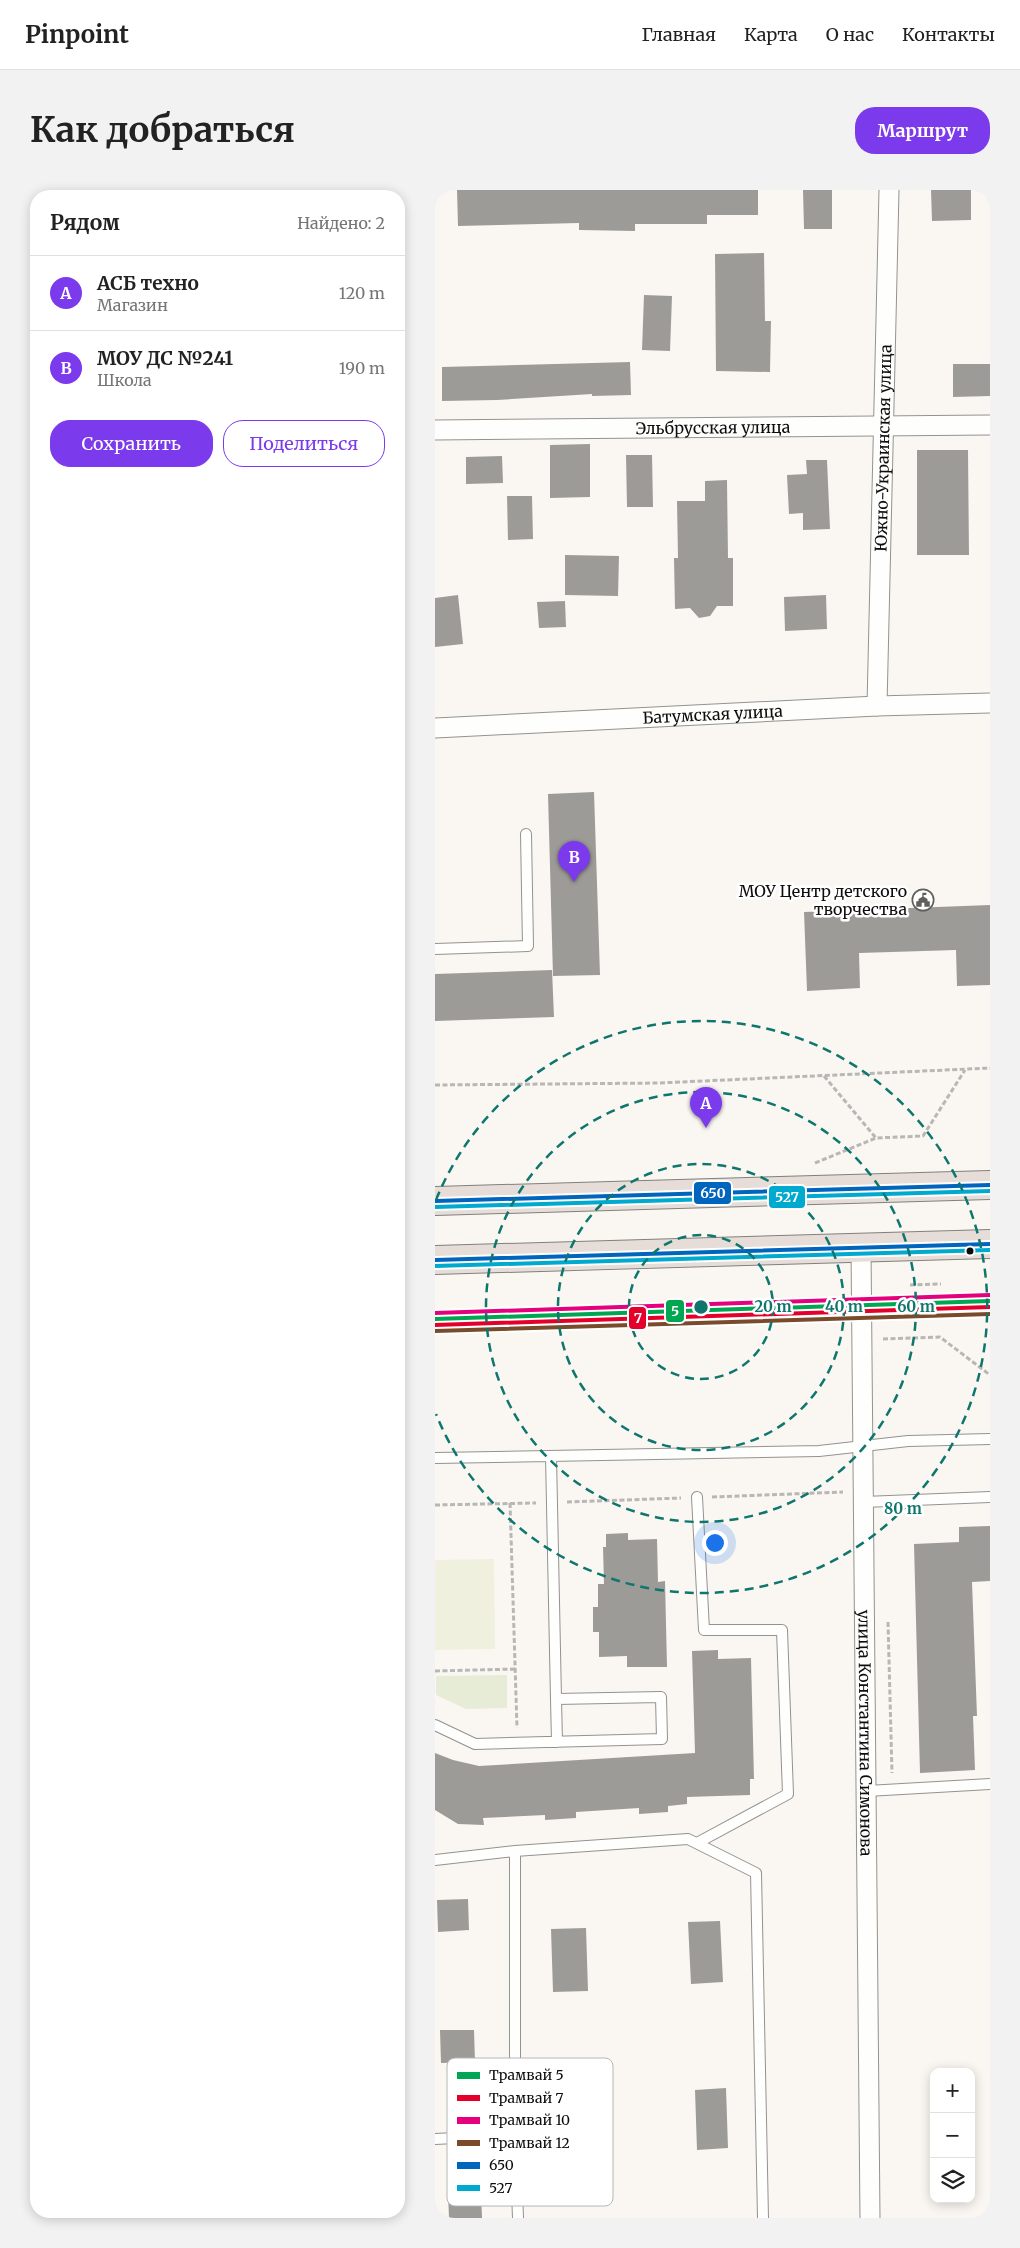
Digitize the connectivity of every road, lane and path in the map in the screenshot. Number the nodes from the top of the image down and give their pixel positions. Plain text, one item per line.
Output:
1 (889, 190) edge
2 (990, 425) edge
3 (884, 426) junction
4 (435, 430) edge
5 (990, 703) edge
6 (877, 706) junction
7 (435, 728) edge
8 (525, 834) dead end
9 (435, 949) edge
10 (990, 1068) edge
11 (965, 1069) junction
12 (824, 1076) junction
13 (435, 1085) edge
14 (876, 1138) junction
15 (811, 1165) dead end
16 (990, 1185) edge
17 (435, 1200) edge
18 (990, 1244) edge
19 (861, 1248) junction
20 (435, 1260) edge
21 (941, 1284) dead end
22 (910, 1285) dead end
23 (883, 1339) dead end
24 (990, 1375) edge
25 (990, 1439) edge
26 (863, 1446) junction
27 (551, 1456) junction
28 (435, 1458) edge
29 (697, 1497) junction
30 (864, 1497) junction
31 (990, 1497) edge
32 (552, 1502) junction
33 (510, 1503) junction
34 (435, 1506) edge
35 (515, 1669) junction
36 (435, 1671) edge
37 (556, 1699) junction
38 (435, 1725) edge
39 (557, 1742) junction
40 (517, 1743) junction
41 (990, 1784) edge
42 (867, 1791) junction
43 (697, 1843) junction
44 (515, 1851) junction
45 (435, 1860) edge
46 (515, 2058) edge
47 (763, 2218) edge
48 (870, 2218) edge

1 - 3 street, Южно-Украинская улица
2 - 3 street, Эльбрусская улица
3 - 4 street, Эльбрусская улица
3 - 6 street, Южно-Украинская улица
5 - 6 street, Батумская улица
6 - 7 street, Батумская улица
8 - 9 lane
10 - 11 path
11 - 12 path
11 - 14 path
12 - 13 path
12 - 14 path
14 - 15 path
16 - 17 highway
18 - 19 highway
19 - 20 highway
19 - 26 street, улица Константина Симонова
21 - 22 path
23 - 24 path
25 - 26 lane
26 - 27 lane
26 - 30 street, улица Константина Симонова
27 - 28 lane
27 - 32 lane
29 - 30 path
29 - 32 path
29 - 43 lane
30 - 31 lane
30 - 42 street, улица Константина Симонова
32 - 33 path
32 - 37 lane
33 - 34 path
33 - 35 path
35 - 36 path
35 - 40 path
37 - 39 lane
37 - 39 lane
38 - 40 lane
39 - 40 lane
41 - 42 lane
42 - 48 street, улица Константина Симонова
43 - 44 lane
43 - 47 lane
44 - 45 lane
44 - 46 lane

